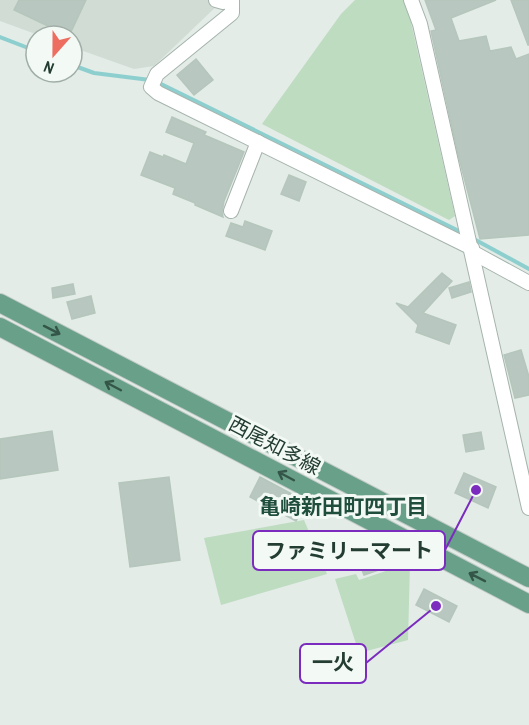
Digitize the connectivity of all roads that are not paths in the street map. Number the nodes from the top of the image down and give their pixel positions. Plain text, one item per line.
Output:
1 (216, 0) edge
2 (226, 0) edge
3 (232, 0) edge
4 (411, 0) edge
5 (258, 142) junction
6 (231, 211) dead end
7 (472, 249) junction
8 (529, 283) edge
9 (0, 303) edge
10 (0, 327) edge
11 (529, 508) edge
12 (529, 578) edge
13 (529, 604) edge

1 - 2 street
3 - 5 street
4 - 7 street
5 - 6 street
5 - 7 street
7 - 8 street
7 - 11 street
9 -> 12 main road, 西尾知多線
13 -> 10 main road, 西尾知多線

